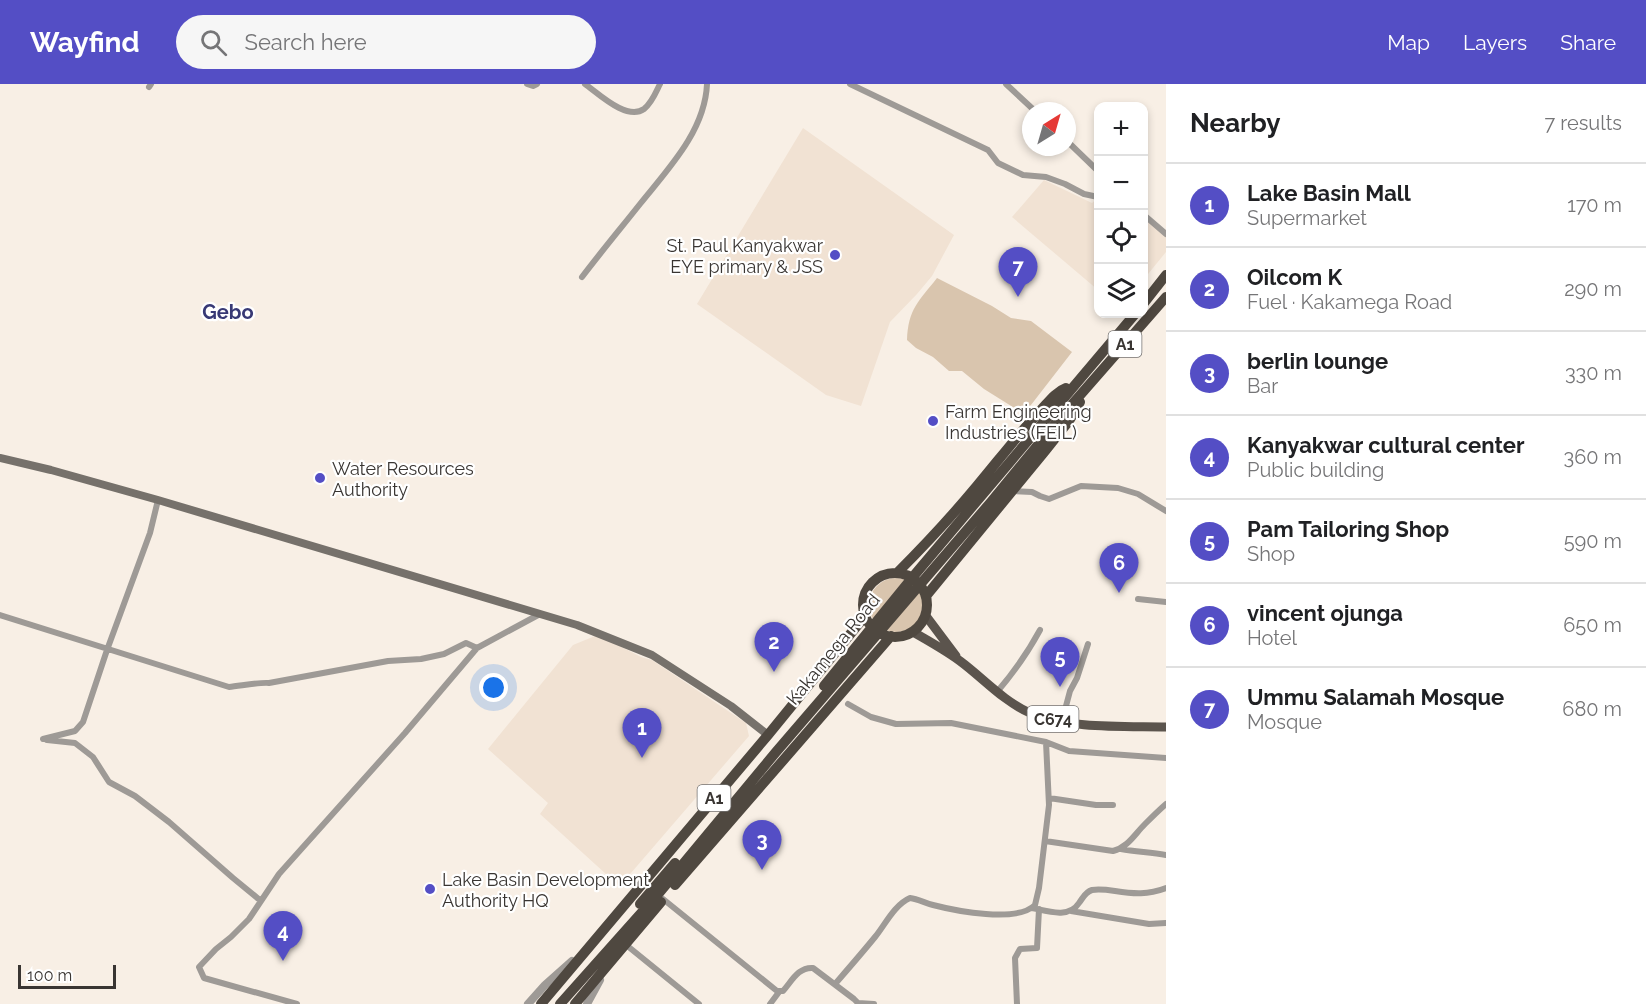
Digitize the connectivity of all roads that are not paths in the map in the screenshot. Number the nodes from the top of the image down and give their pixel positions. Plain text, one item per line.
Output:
1 (527, 84) edge
2 (537, 84) edge
3 (585, 84) edge
4 (660, 84) edge
5 (707, 84) edge
6 (850, 84) edge
7 (1006, 84) edge
8 (1025, 102) edge
9 (1076, 150) edge
10 (1094, 167) edge
11 (1094, 196) edge
12 (1148, 219) edge
13 (1166, 234) edge
14 (1166, 275) edge
15 (582, 277) dead end
16 (1148, 297) edge
17 (1166, 297) edge
18 (1132, 318) edge
19 (1074, 385) junction
20 (1084, 391) junction
21 (0, 458) edge
22 (1012, 491) junction
23 (158, 501) junction
24 (1166, 511) edge
25 (897, 573) junction
26 (926, 596) junction
27 (1138, 599) dead end
28 (1166, 602) edge
29 (540, 614) junction
30 (0, 615) edge
31 (865, 616) junction
32 (926, 616) junction
33 (1040, 630) dead end
34 (913, 632) junction
35 (891, 636) junction
36 (1088, 644) dead end
37 (477, 648) junction
38 (107, 650) junction
39 (959, 660) junction
40 (997, 692) junction
41 (848, 704) dead end
42 (1062, 721) junction
43 (1166, 727) edge
44 (768, 735) junction
45 (1047, 742) junction
46 (1166, 758) edge
47 (1049, 798) junction
48 (1166, 804) edge
49 (1113, 805) dead end
50 (1045, 841) junction
51 (1121, 849) junction
52 (1166, 855) edge
53 (1166, 888) edge
54 (663, 899) junction
55 (261, 901) junction
56 (1035, 909) junction
57 (1071, 911) junction
58 (1166, 924) edge
59 (625, 944) junction
60 (591, 945) junction
61 (611, 961) junction
62 (835, 984) junction
63 (779, 992) junction
64 (858, 1003) edge
65 (297, 1004) edge
66 (528, 1004) edge
67 (541, 1004) edge
68 (554, 1004) edge
69 (560, 1004) edge
70 (575, 1004) edge
71 (586, 1004) edge
72 (699, 1004) edge
73 (770, 1004) edge
74 (874, 1004) edge
75 (1017, 1004) edge

1 - 2 street
3 - 4 street
5 - 15 street
6 - 11 street
7 - 8 street
9 - 10 street
12 - 13 street
14 - 16 highway
17 - 20 highway, A1
18 - 19 highway, Kakamega Road / A1
19 - 25 highway, A1
19 - 68 highway, Kakamega Road / A1
20 - 22 highway, A1
20 - 69 highway, Kakamega Road / A1
21 - 23 main road
22 - 24 street
22 - 26 highway, A1
23 - 29 main road
23 - 38 street
25 - 26 highway
25 - 31 highway
26 - 32 highway
27 - 28 street
29 - 37 street
29 - 44 main road
30 - 38 street
31 - 35 highway
31 - 44 highway, A1
32 - 34 highway
32 - 39 main road, C674
33 - 40 street
34 - 35 highway
34 - 39 main road, C674
35 - 54 highway, A1
36 - 42 street
37 - 38 street
37 - 55 street
38 - 55 street
39 - 40 main road, C674
40 - 42 main road, C674
41 - 45 street
42 - 43 main road, C674
44 - 60 highway, A1
45 - 46 street
45 - 47 street
47 - 49 street
47 - 50 street
48 - 51 street
50 - 51 street
50 - 56 street
51 - 52 street
53 - 57 street
54 - 59 highway, A1
54 - 63 street
55 - 65 street
56 - 57 street
56 - 62 street
56 - 75 street
57 - 58 street
59 - 61 highway, A1
59 - 72 street
60 - 66 street
60 - 67 highway, A1
61 - 70 highway, A1
61 - 71 street
62 - 63 street
62 - 64 street
63 - 73 street
64 - 74 street

